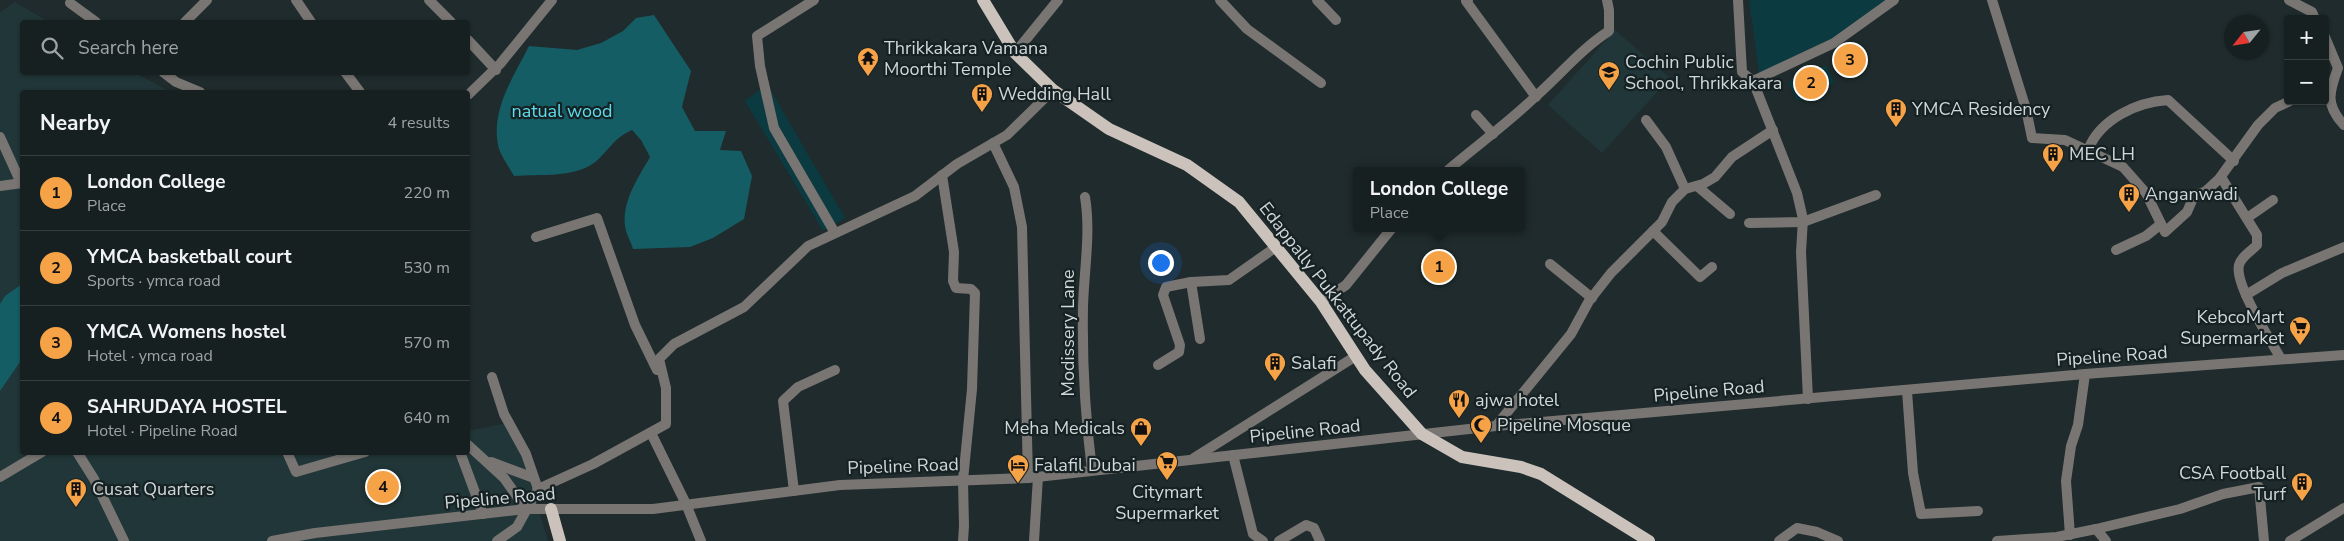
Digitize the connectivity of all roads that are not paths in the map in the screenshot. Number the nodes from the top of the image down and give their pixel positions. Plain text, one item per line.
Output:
1 (207, 0) edge
2 (296, 0) edge
3 (428, 0) edge
4 (552, 0) edge
5 (814, 0) edge
6 (982, 0) edge
7 (1058, 0) edge
8 (1220, 0) edge
9 (1317, 0) edge
10 (1468, 0) edge
11 (1607, 0) edge
12 (1738, 0) edge
13 (1894, 0) edge
14 (1992, 0) edge
15 (2289, 0) edge
16 (69, 1) edge
17 (2314, 15) edge
18 (93, 20) edge
19 (187, 20) edge
20 (310, 20) edge
21 (449, 20) edge
22 (1336, 20) dead end
23 (470, 42) edge
24 (2329, 47) edge
25 (1015, 53) junction
26 (2338, 68) junction
27 (496, 70) junction
28 (167, 75) edge
29 (346, 75) edge
30 (2329, 76) edge
31 (1753, 80) junction
32 (1321, 83) dead end
33 (195, 90) edge
34 (358, 90) edge
35 (1053, 90) junction
36 (470, 93) edge
37 (1536, 96) junction
38 (2284, 104) edge
39 (1476, 115) dead end
40 (1646, 120) dead end
41 (2344, 125) edge
42 (1773, 130) junction
43 (1492, 134) junction
44 (0, 137) edge
45 (994, 143) junction
46 (2088, 150) junction
47 (2234, 161) junction
48 (1451, 167) edge
49 (942, 175) junction
50 (2221, 177) junction
51 (20, 179) edge
52 (20, 183) edge
53 (0, 186) edge
54 (1697, 186) junction
55 (1685, 189) junction
56 (1876, 195) dead end
57 (1085, 197) dead end
58 (2273, 200) dead end
59 (1730, 214) dead end
60 (2247, 218) junction
61 (1803, 222) junction
62 (1749, 224) dead end
63 (2161, 224) junction
64 (1652, 231) junction
65 (1389, 232) edge
66 (835, 233) junction
67 (536, 237) dead end
68 (1276, 247) junction
69 (2344, 247) edge
70 (2116, 250) dead end
71 (1550, 264) dead end
72 (1712, 267) dead end
73 (1190, 282) junction
74 (2246, 295) junction
75 (1592, 298) junction
76 (1320, 302) junction
77 (1200, 339) dead end
78 (2344, 355) edge
79 (1356, 356) junction
80 (2281, 359) junction
81 (1158, 365) dead end
82 (835, 370) dead end
83 (2085, 374) junction
84 (492, 377) dead end
85 (665, 384) junction
86 (1907, 391) junction
87 (1808, 399) junction
88 (1496, 426) junction
89 (651, 433) junction
90 (1422, 434) junction
91 (470, 447) edge
92 (37, 455) edge
93 (79, 455) edge
94 (288, 455) edge
95 (355, 455) edge
96 (461, 455) edge
97 (1232, 455) junction
98 (485, 459) junction
99 (1191, 460) junction
100 (1092, 470) junction
101 (0, 477) edge
102 (1033, 477) junction
103 (534, 478) junction
104 (963, 480) junction
105 (538, 489) junction
106 (794, 491) junction
107 (686, 504) junction
108 (2344, 508) edge
109 (526, 509) junction
110 (551, 509) junction
111 (1978, 511) dead end
112 (483, 514) junction
113 (2096, 529) junction
114 (2070, 535) junction
115 (123, 541) edge
116 (272, 541) edge
117 (497, 541) edge
118 (560, 541) edge
119 (701, 541) edge
120 (963, 541) edge
121 (1034, 541) edge
122 (1263, 541) edge
123 (1279, 541) edge
124 (1320, 541) edge
125 (1649, 541) edge
126 (1779, 541) edge
127 (1838, 541) edge
128 (1998, 541) edge
129 (2106, 541) edge
130 (2264, 541) edge
131 (2290, 541) edge

1 - 19 street
2 - 20 street
3 - 21 street
4 - 27 street
5 - 66 street
6 - 25 main road, Edappally Pukkattupady Road
7 - 25 street
8 - 32 street
9 - 22 street
10 - 37 street
11 - 37 street
12 - 31 street
13 - 31 street
14 - 46 street
15 - 17 street
16 - 18 street
23 - 27 street
24 - 26 street
25 - 35 main road, Edappally Pukkattupady Road
26 - 30 street
26 - 41 street
27 - 36 street
28 - 33 street
29 - 34 street
31 - 42 street
35 - 45 street
35 - 68 main road, Edappally Pukkattupady Road
37 - 43 street
38 - 47 street
39 - 43 street
40 - 55 street
42 - 54 street
42 - 61 street
43 - 48 street
44 - 51 street
45 - 49 street
45 - 102 street
46 - 47 street
46 - 63 street
47 - 50 street
49 - 66 street
49 - 104 street
50 - 60 street
50 - 63 street
52 - 53 street
54 - 55 street
54 - 59 street
55 - 64 street
56 - 61 street
57 - 100 street, Modissery Lane
58 - 60 street
60 - 74 street
61 - 62 street
61 - 87 street
63 - 70 street
64 - 72 street
64 - 75 street
65 - 76 street
66 - 85 street
67 - 85 street
68 - 73 street
68 - 76 main road, Edappally Pukkattupady Road
69 - 74 street
71 - 75 street
73 - 77 street
73 - 81 street
74 - 80 street
75 - 88 street
76 - 79 main road, Edappally Pukkattupady Road
78 - 80 street, Pipeline Road
79 - 90 main road, Edappally Pukkattupady Road
79 - 99 street
80 - 83 street, Pipeline Road
82 - 106 street
83 - 86 street, Pipeline Road
83 - 114 street
84 - 103 street
85 - 89 street
86 - 87 street, Pipeline Road
86 - 111 street
87 - 88 street, Pipeline Road
88 - 90 street, Pipeline Road
89 - 105 street
89 - 107 street
90 - 97 street, Pipeline Road
90 - 125 main road, Edappally Pukkattupady Road
91 - 98 street
92 - 101 street
93 - 115 street
94 - 95 street
96 - 112 street
97 - 99 street, Pipeline Road
97 - 122 street
98 - 103 street
98 - 109 street
99 - 100 street, Pipeline Road
100 - 102 street, Pipeline Road
102 - 104 street, Pipeline Road
102 - 121 street
103 - 105 street
104 - 106 street, Pipeline Road
104 - 120 street
105 - 109 street
106 - 107 street, Pipeline Road
107 - 110 street, Pipeline Road
107 - 119 street
108 - 131 street
109 - 110 street, Pipeline Road
109 - 112 street, Pipeline Road
109 - 117 street
110 - 118 main road
112 - 116 street, Pipeline Road
113 - 114 street
113 - 129 street
113 - 130 street
114 - 128 street
123 - 124 street
126 - 127 street

